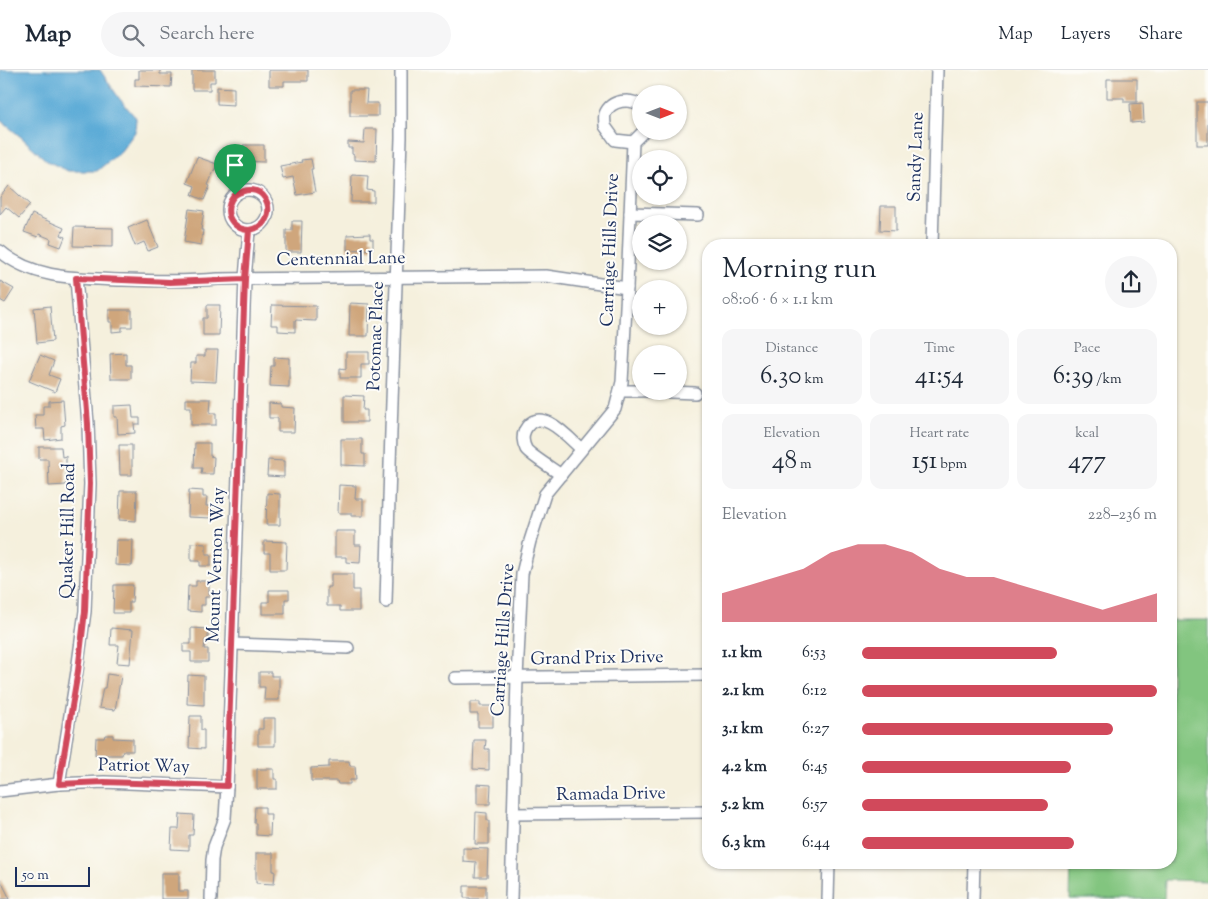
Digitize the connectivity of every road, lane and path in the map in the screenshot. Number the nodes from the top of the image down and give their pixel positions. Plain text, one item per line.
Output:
1 (401, 70) edge
2 (937, 70) edge
3 (632, 102) edge
4 (632, 142) joint
5 (630, 213) junction
6 (698, 215) dead end
7 (249, 230) dead end
8 (932, 239) edge
9 (0, 251) edge
10 (396, 277) junction
11 (76, 278) junction
12 (245, 279) junction
13 (627, 288) junction
14 (620, 390) junction
15 (632, 391) edge
16 (687, 393) edge
17 (695, 393) dead end
18 (581, 450) junction
19 (561, 475) junction
20 (386, 602) dead end
21 (232, 644) junction
22 (348, 648) dead end
23 (702, 675) edge
24 (455, 678) dead end
25 (517, 678) junction
26 (59, 784) junction
27 (227, 786) junction
28 (0, 791) edge
29 (702, 812) edge
30 (513, 814) junction
31 (830, 869) edge
32 (974, 869) edge
33 (210, 899) edge
34 (511, 899) edge
35 (828, 899) edge
36 (973, 899) edge

1 - 10 street, Potomac Place
2 - 8 street, Sandy Lane
3 - 4 street
4 - 5 street, Carriage Hills Drive
5 - 6 street
5 - 13 street, Carriage Hills Drive
7 - 12 street, Mount Vernon Way
9 - 11 street, Centennial Lane
10 - 12 street, Centennial Lane
10 - 13 street, Centennial Lane
10 - 20 street, Potomac Place
11 - 12 street, Centennial Lane
11 - 26 street, Quaker Hill Road
12 - 21 street, Mount Vernon Way
13 - 14 street, Carriage Hills Drive
14 - 15 street
14 - 18 street, Carriage Hills Drive
16 - 17 street
18 - 19 street, Carriage Hills Drive
18 - 19 street
19 - 25 street, Carriage Hills Drive
21 - 22 street
21 - 27 street, Mount Vernon Way
23 - 25 street, Grand Prix Drive
24 - 25 street, Grand Prix Drive
25 - 30 street, Carriage Hills Drive
26 - 27 street, Patriot Way
26 - 28 street, Patriot Way
27 - 33 street, Mount Vernon Way
29 - 30 street, Ramada Drive
30 - 34 street, Carriage Hills Drive
31 - 35 street
32 - 36 street

